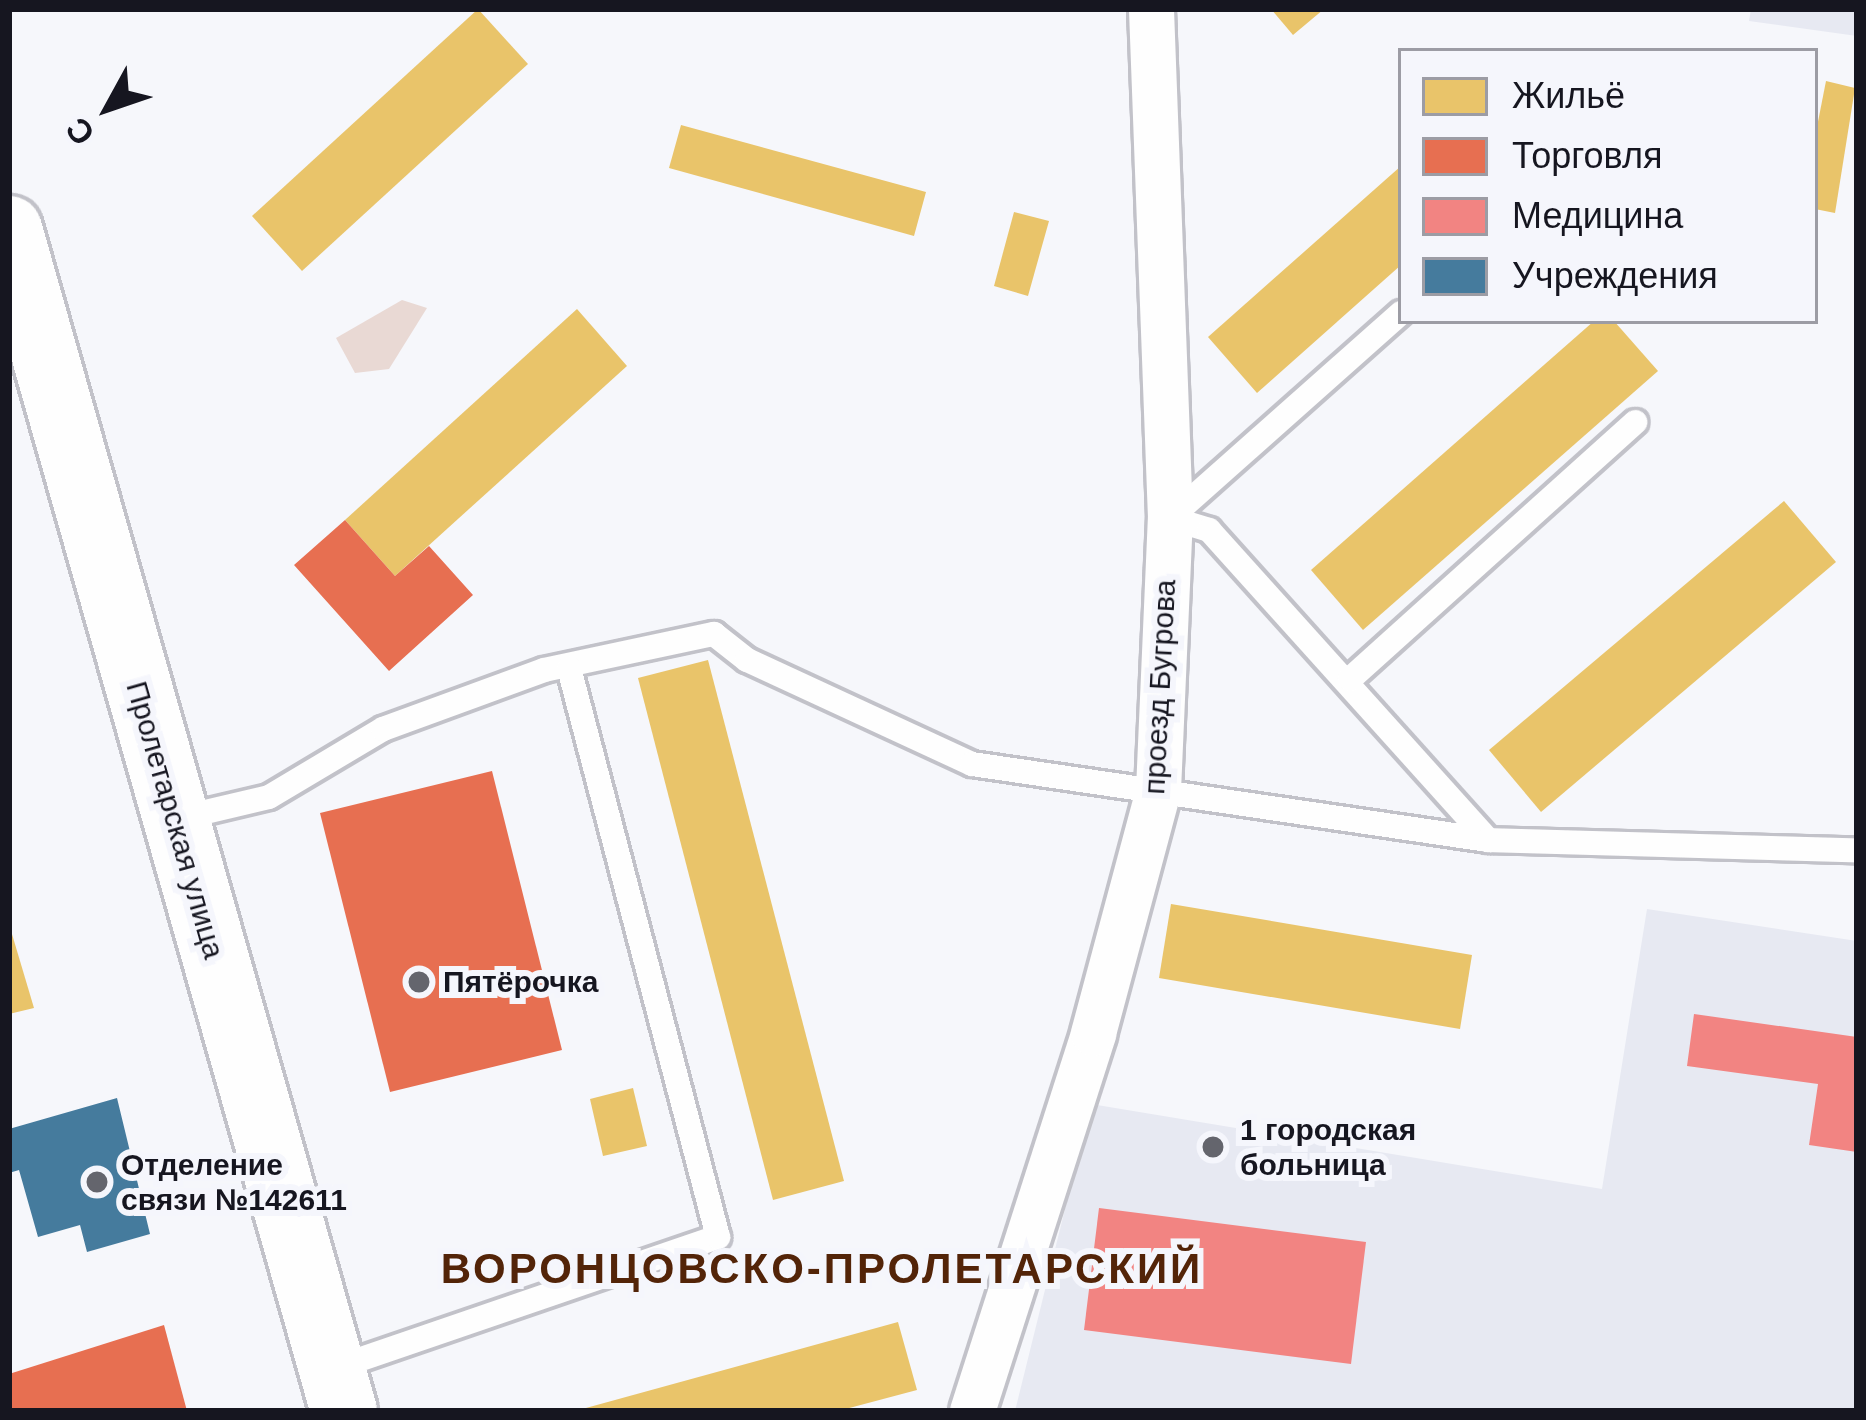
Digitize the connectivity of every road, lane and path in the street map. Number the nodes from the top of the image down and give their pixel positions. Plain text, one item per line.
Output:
1 (1150, 9) edge
2 (9, 229) edge
3 (1398, 316) edge
4 (1634, 422) dead end
5 (1170, 518) junction
6 (569, 668) junction
7 (1350, 680) junction
8 (1158, 790) junction
9 (175, 819) junction
10 (1488, 840) junction
11 (1857, 850) edge
12 (338, 1390) edge
13 (972, 1411) edge

1 - 5 street, проезд Бугрова
2 - 9 main road, Пролетарская улица
3 - 5 lane
4 - 7 lane
5 - 7 lane
5 - 8 street, проезд Бугрова
6 - 8 lane
6 - 9 lane
6 - 12 lane
7 - 10 lane
8 - 10 lane
8 - 13 street, проезд Бугрова
9 - 12 main road, Пролетарская улица
10 - 11 lane

